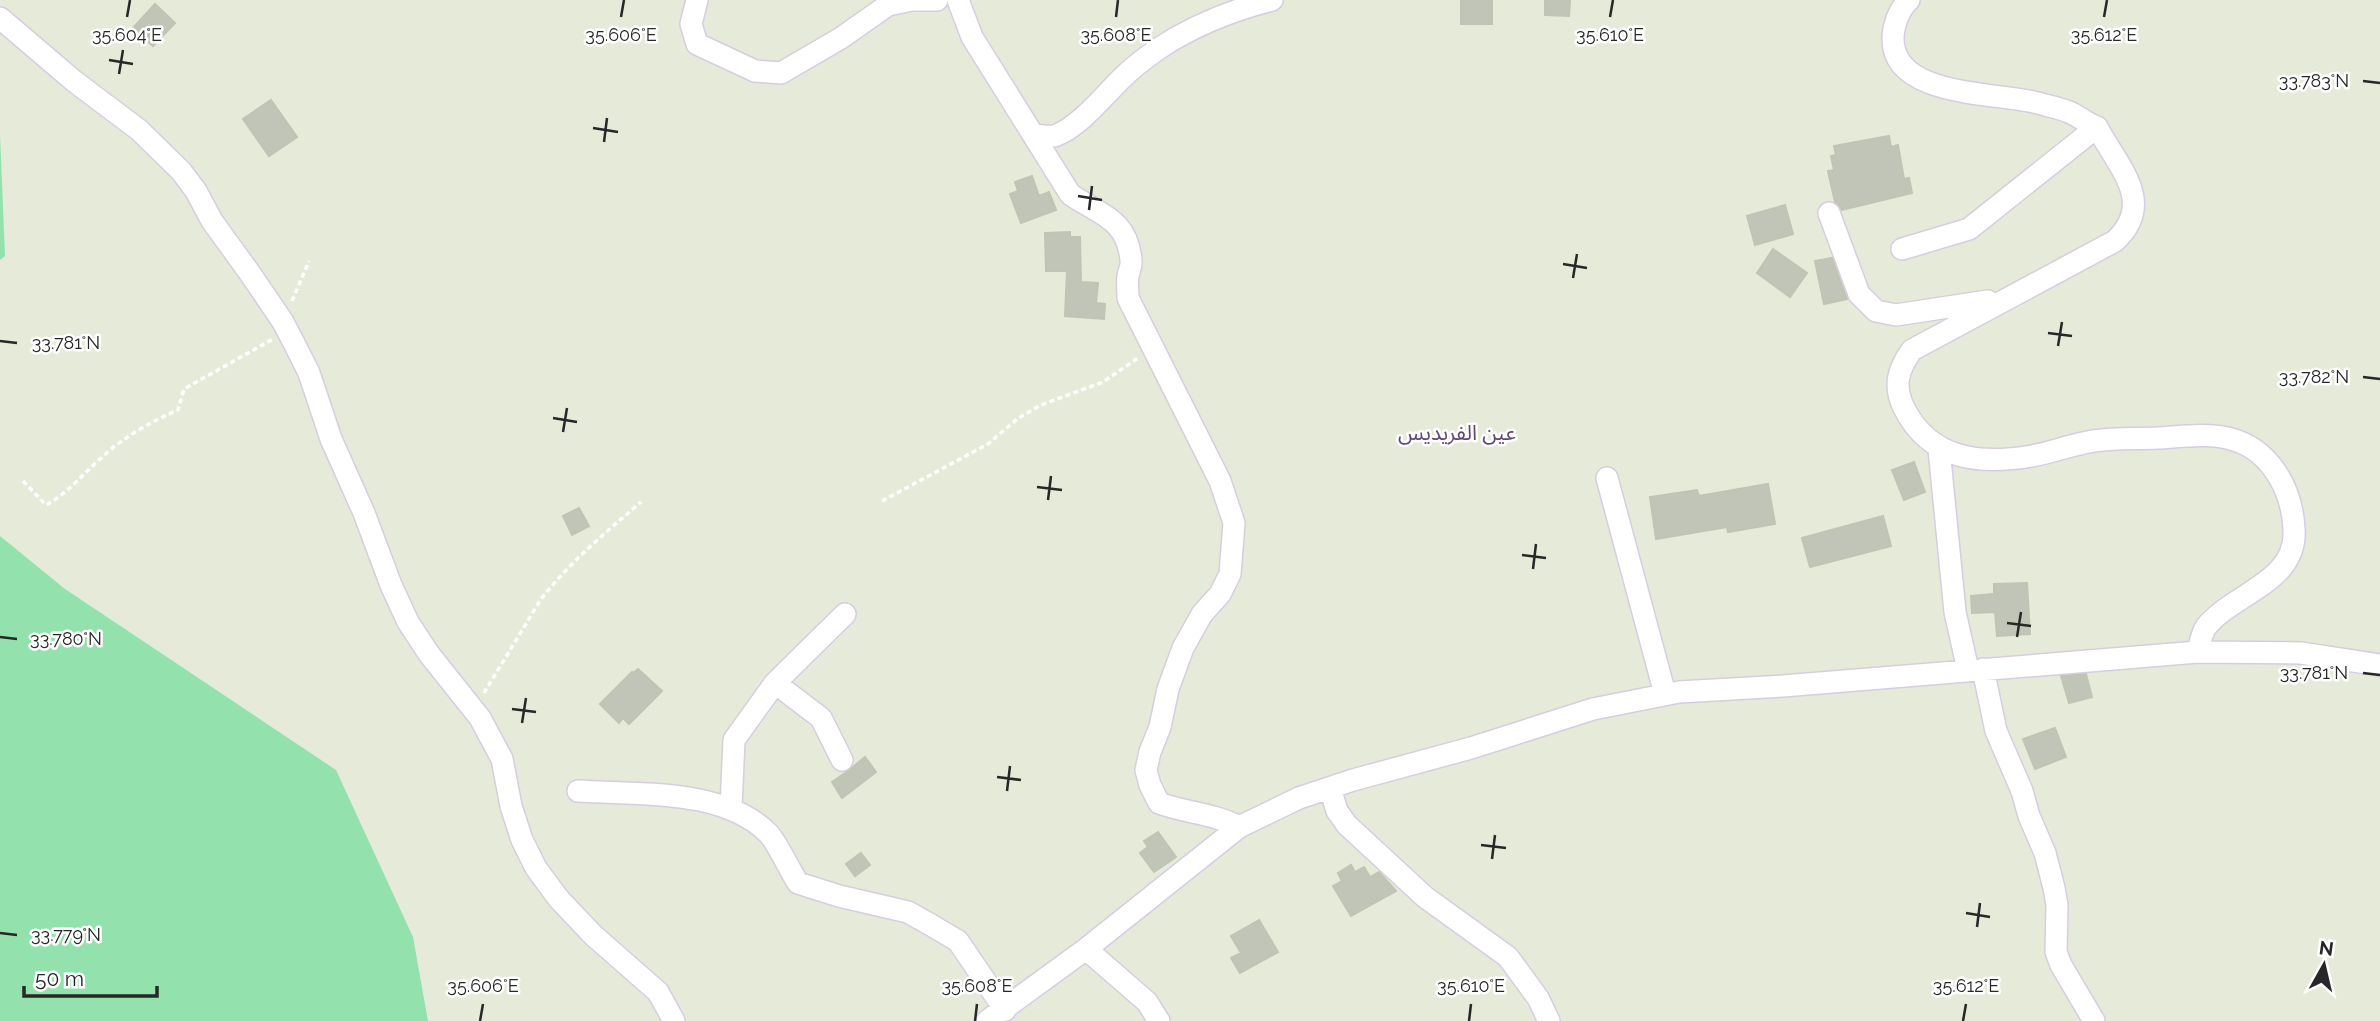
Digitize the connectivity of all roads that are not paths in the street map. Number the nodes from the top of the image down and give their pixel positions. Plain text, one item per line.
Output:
1 (697, 0) edge
2 (937, 0) edge
3 (958, 0) edge
4 (1272, 0) edge
5 (1909, 0) edge
6 (0, 18) edge
7 (2097, 127) junction
8 (1032, 135) junction
9 (1829, 213) dead end
10 (1902, 248) dead end
11 (2007, 297) junction
12 (1939, 449) junction
13 (1607, 478) dead end
14 (845, 614) dead end
15 (2198, 652) junction
16 (2380, 665) edge
17 (1976, 670) junction
18 (775, 683) junction
19 (1665, 694) junction
20 (842, 760) dead end
21 (1330, 788) junction
22 (578, 792) dead end
23 (731, 808) junction
24 (1239, 827) junction
25 (1086, 949) junction
26 (996, 1015) edge
27 (674, 1021) edge
28 (1159, 1021) edge
29 (1549, 1021) edge
30 (2094, 1021) edge

1 - 2 street
3 - 8 street
4 - 8 street
5 - 7 street
6 - 27 street
7 - 10 street
7 - 11 street
8 - 24 street
9 - 11 street
11 - 12 street
12 - 15 street
12 - 17 street
13 - 19 street
14 - 18 street
15 - 16 street
15 - 17 street
17 - 19 street
17 - 30 street
18 - 20 street
18 - 23 street
19 - 21 street
21 - 24 street
21 - 29 street
22 - 23 street
23 - 26 street
24 - 25 street
25 - 26 street
25 - 28 street

